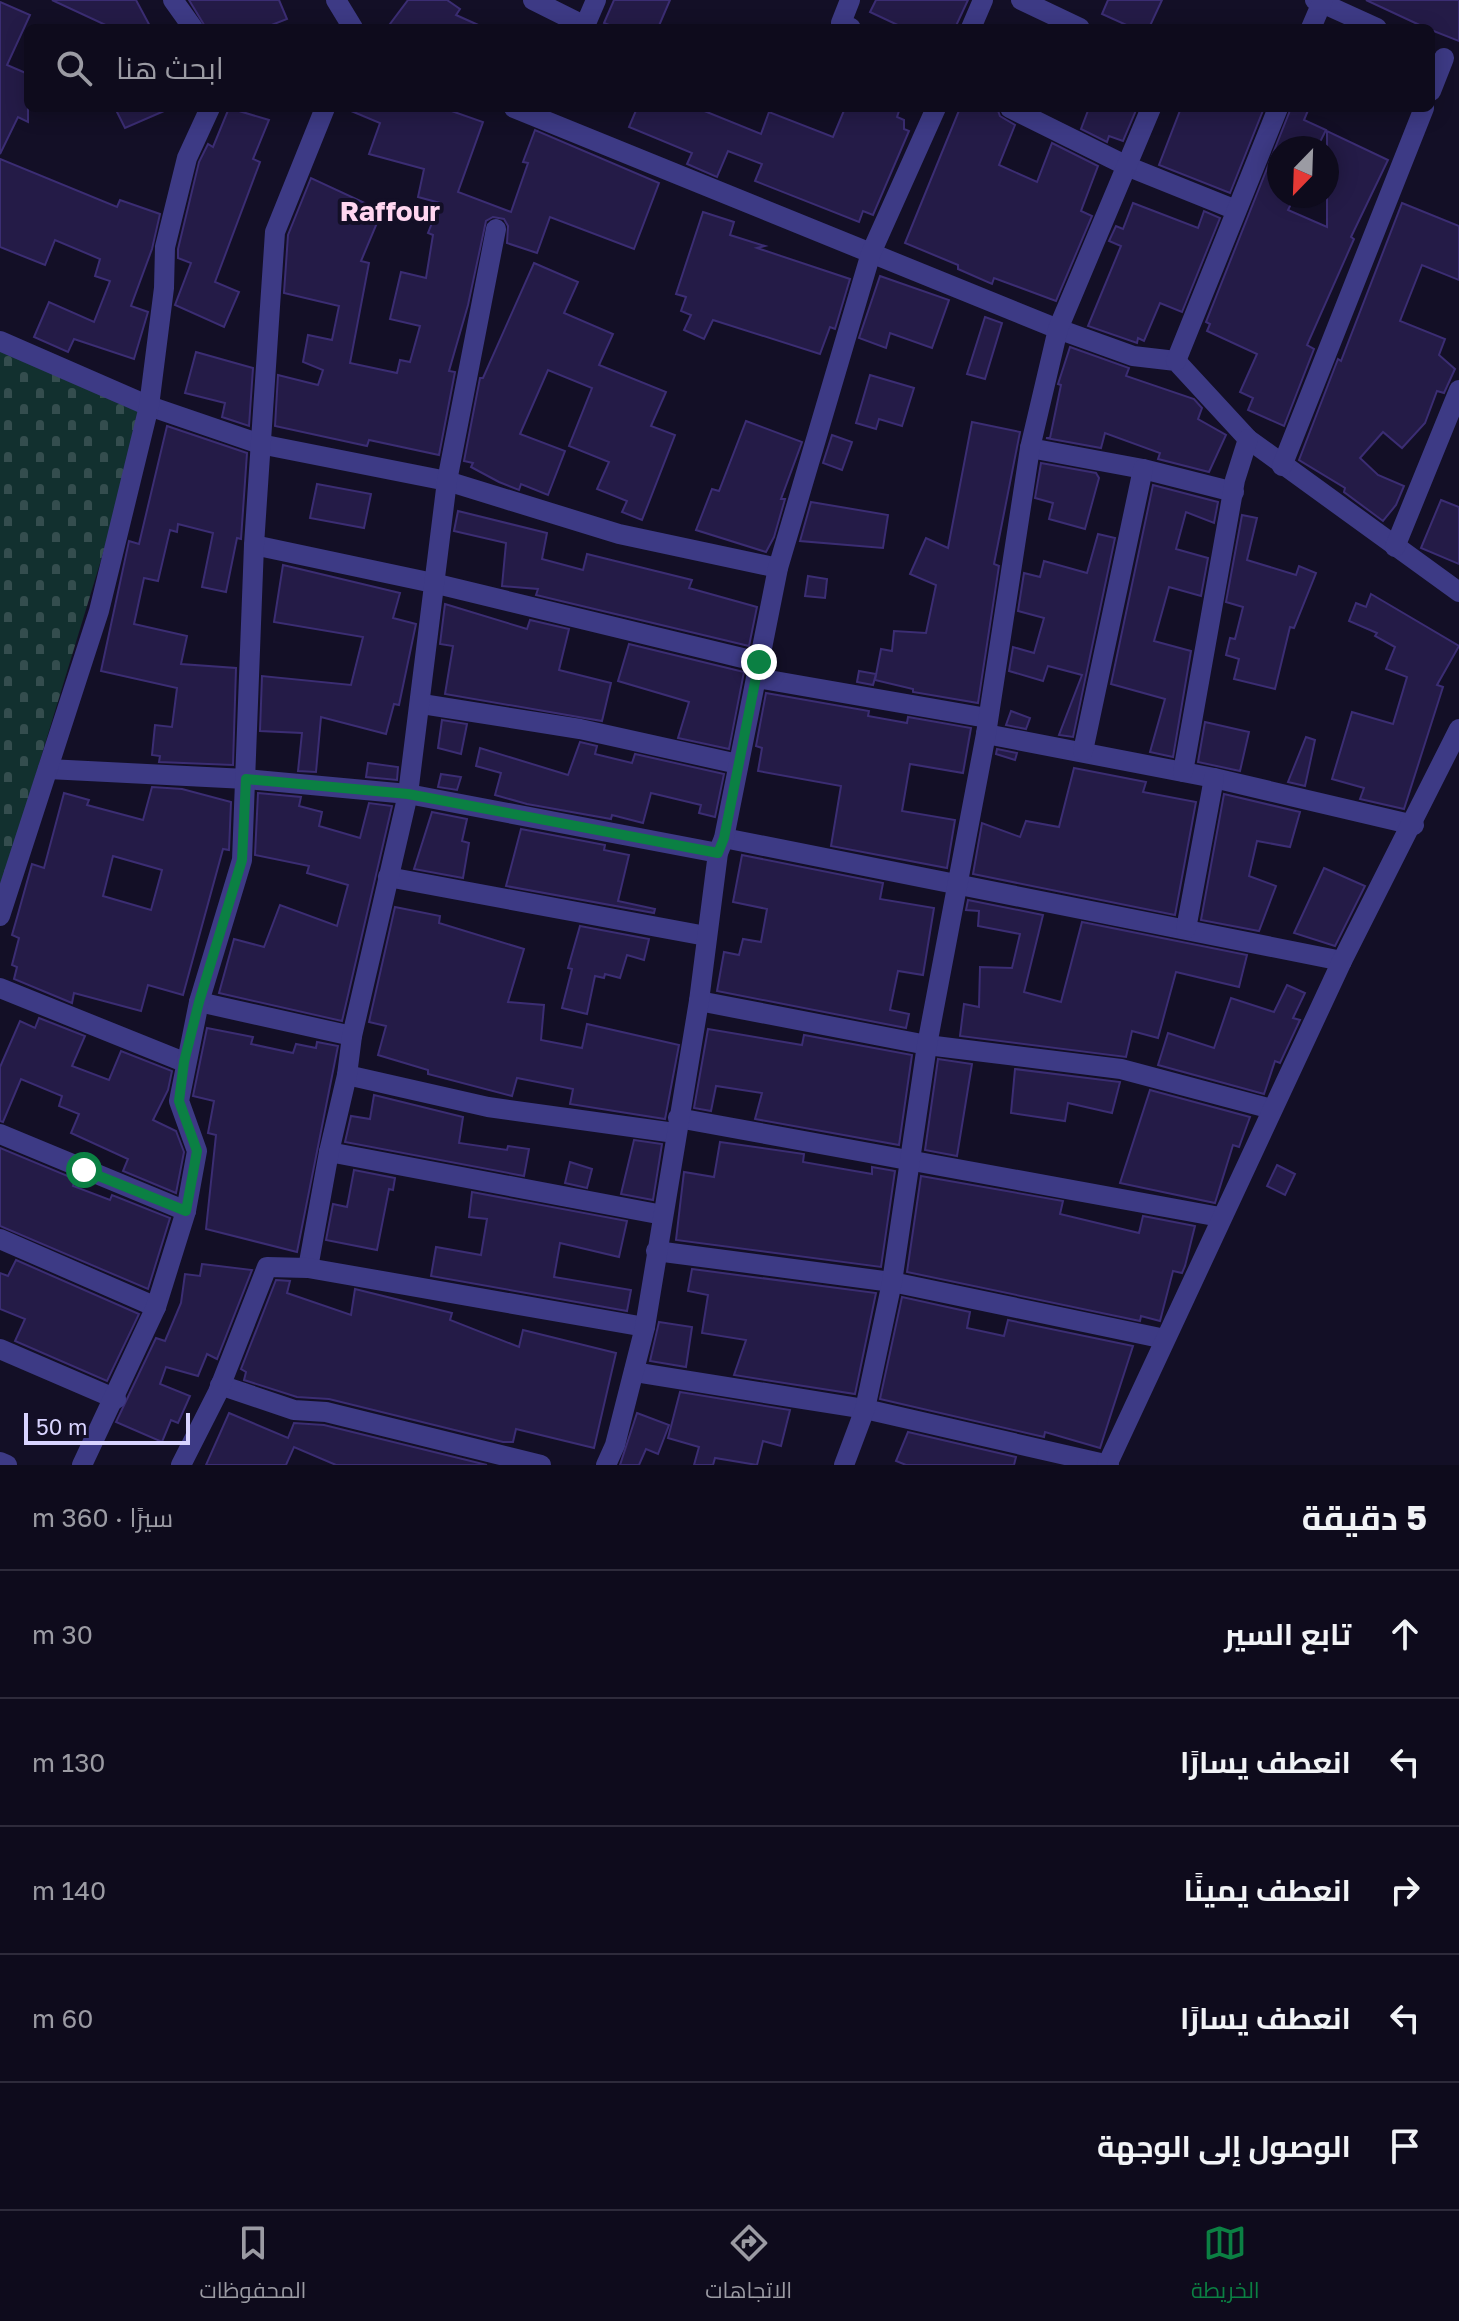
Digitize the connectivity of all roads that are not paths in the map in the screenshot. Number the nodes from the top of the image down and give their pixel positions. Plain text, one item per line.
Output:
1 (173, 0) edge
2 (336, 0) edge
3 (533, 0) edge
4 (596, 0) edge
5 (850, 0) edge
6 (983, 0) edge
7 (1021, 0) edge
8 (1320, 1) edge
9 (190, 24) edge
10 (351, 24) edge
11 (578, 24) edge
12 (585, 24) edge
13 (843, 24) edge
14 (973, 24) edge
15 (1072, 24) edge
16 (1312, 24) edge
17 (1369, 24) edge
18 (1445, 58) edge
19 (1435, 82) edge
20 (208, 112) edge
21 (323, 112) edge
22 (934, 112) edge
23 (1018, 112) edge
24 (1150, 112) edge
25 (1276, 112) edge
26 (1422, 112) edge
27 (550, 115) edge
28 (1129, 167) junction
29 (1236, 210) junction
30 (496, 229) dead end
31 (871, 253) junction
32 (1058, 329) junction
33 (0, 341) edge
34 (1176, 361) junction
35 (1459, 390) edge
36 (149, 406) junction
37 (1248, 439) junction
38 (260, 444) junction
39 (1030, 448) junction
40 (1282, 466) junction
41 (1143, 469) junction
42 (447, 481) junction
43 (1234, 492) junction
44 (254, 545) junction
45 (1395, 547) junction
46 (778, 568) junction
47 (433, 583) junction
48 (1459, 592) edge
49 (758, 670) junction
50 (422, 704) junction
51 (987, 726) junction
52 (1459, 729) edge
53 (1083, 751) junction
54 (738, 764) junction
55 (48, 769) junction
56 (1183, 772) junction
57 (1214, 778) junction
58 (246, 779) junction
59 (408, 794) junction
60 (1414, 825) junction
61 (721, 846) junction
62 (388, 877) junction
63 (957, 884) junction
64 (0, 916) edge
65 (1186, 929) junction
66 (706, 936) junction
67 (1342, 961) junction
68 (0, 988) edge
69 (699, 1001) junction
70 (199, 1002) junction
71 (352, 1036) junction
72 (927, 1045) junction
73 (184, 1062) junction
74 (347, 1075) junction
75 (1272, 1109) junction
76 (677, 1126) junction
77 (0, 1134) edge
78 (329, 1152) junction
79 (911, 1162) junction
80 (186, 1211) junction
81 (663, 1215) junction
82 (1220, 1217) junction
83 (0, 1239) edge
84 (656, 1251) junction
85 (308, 1268) junction
86 (892, 1282) junction
87 (156, 1307) junction
88 (645, 1327) junction
89 (1165, 1339) junction
90 (0, 1349) edge
91 (634, 1372) junction
92 (220, 1385) junction
93 (116, 1399) junction
94 (865, 1409) junction
95 (0, 1462) edge
96 (7, 1465) edge
97 (82, 1465) edge
98 (181, 1465) edge
99 (541, 1465) edge
100 (606, 1465) edge
101 (844, 1465) edge
102 (1108, 1465) edge

1 - 9 street
2 - 10 street
3 - 11 street
4 - 12 street
5 - 13 street
6 - 14 street
7 - 15 street
8 - 16 street
8 - 17 street
18 - 19 street
20 - 36 street
21 - 38 street
22 - 31 street
23 - 28 street
24 - 28 street
25 - 29 street
26 - 40 street
27 - 31 street
28 - 29 street
28 - 32 street
29 - 34 street
30 - 42 street
31 - 32 street
31 - 46 street
32 - 34 street
32 - 39 street
33 - 36 street
34 - 37 street
35 - 45 street
36 - 38 street
36 - 55 street
37 - 40 street
37 - 43 street
38 - 42 street
38 - 44 street
39 - 41 street
39 - 51 street
40 - 45 street
41 - 43 street
41 - 53 street
42 - 46 street
42 - 47 street
43 - 56 street
44 - 47 street
44 - 58 street
45 - 48 street
46 - 49 street
47 - 49 street
47 - 50 street
49 - 51 street
49 - 54 street
50 - 54 street
50 - 59 street
51 - 53 street
51 - 63 street
52 - 60 street
53 - 56 street
54 - 61 street
55 - 58 street
55 - 64 street
56 - 57 street
57 - 60 street
57 - 65 street
58 - 59 street
58 - 70 street
59 - 61 street
59 - 62 street
60 - 67 street
61 - 63 street
61 - 66 street
62 - 66 street
62 - 71 street
63 - 65 street
63 - 72 street
65 - 67 street
66 - 69 street
67 - 75 street
68 - 73 street
69 - 72 street
69 - 76 street
70 - 71 street
70 - 73 street
71 - 74 street
72 - 75 street
72 - 79 street
73 - 80 street
74 - 76 street
74 - 78 street
75 - 82 street
76 - 79 street
76 - 81 street
77 - 80 street
78 - 81 street
78 - 85 street
79 - 82 street
79 - 86 street
80 - 87 street
81 - 84 street
82 - 89 street
83 - 87 street
84 - 86 street
84 - 88 street
85 - 88 street
85 - 92 street
86 - 89 street
86 - 94 street
87 - 93 street
88 - 91 street
89 - 102 street
90 - 93 street
91 - 94 street
91 - 100 street
92 - 98 street
92 - 99 street
93 - 97 street
94 - 101 street
94 - 102 street
95 - 96 street

